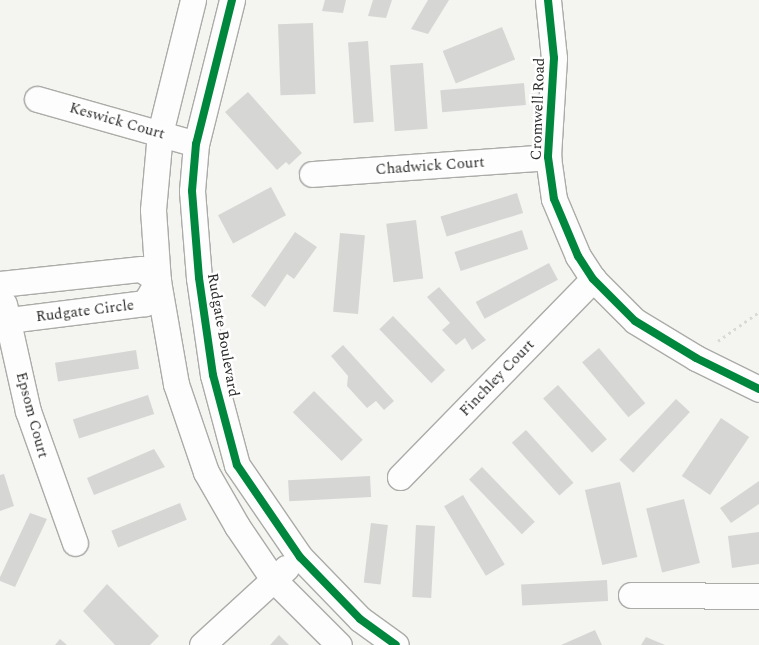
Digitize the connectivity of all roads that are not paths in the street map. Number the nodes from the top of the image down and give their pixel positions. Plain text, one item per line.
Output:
1 (193, 0) edge
2 (232, 0) edge
3 (548, 0) edge
4 (37, 99) dead end
5 (160, 133) junction
6 (196, 144) junction
7 (548, 157) junction
8 (312, 174) dead end
9 (199, 278) junction
10 (593, 280) junction
11 (158, 281) junction
12 (0, 284) edge
13 (4, 320) edge
14 (759, 389) edge
15 (400, 477) dead end
16 (75, 543) dead end
17 (300, 557) junction
18 (274, 579) junction
19 (631, 595) dead end
20 (759, 596) edge
21 (202, 645) edge
22 (339, 645) edge
23 (396, 645) edge

1 - 5 street
2 - 6 street, Rudgate Boulevard
3 - 7 street, Cromwell Road
4 - 5 street, Keswick Court
5 - 6 street, Keswick Court
5 - 11 street
6 - 9 street, Rudgate Boulevard
7 - 8 street, Chadwick Court
7 - 10 street, Cromwell Road
9 - 11 street
9 - 17 street, Rudgate Boulevard
10 - 14 street, Cromwell Road
10 - 15 street, Finchley Court
11 - 12 street
11 - 13 street, Rudgate Circle
11 - 18 street
12 - 13 street, Epsom Court
13 - 16 street, Epsom Court
17 - 18 street
17 - 23 street, Rudgate Boulevard
18 - 21 street
18 - 22 street
19 - 20 street

